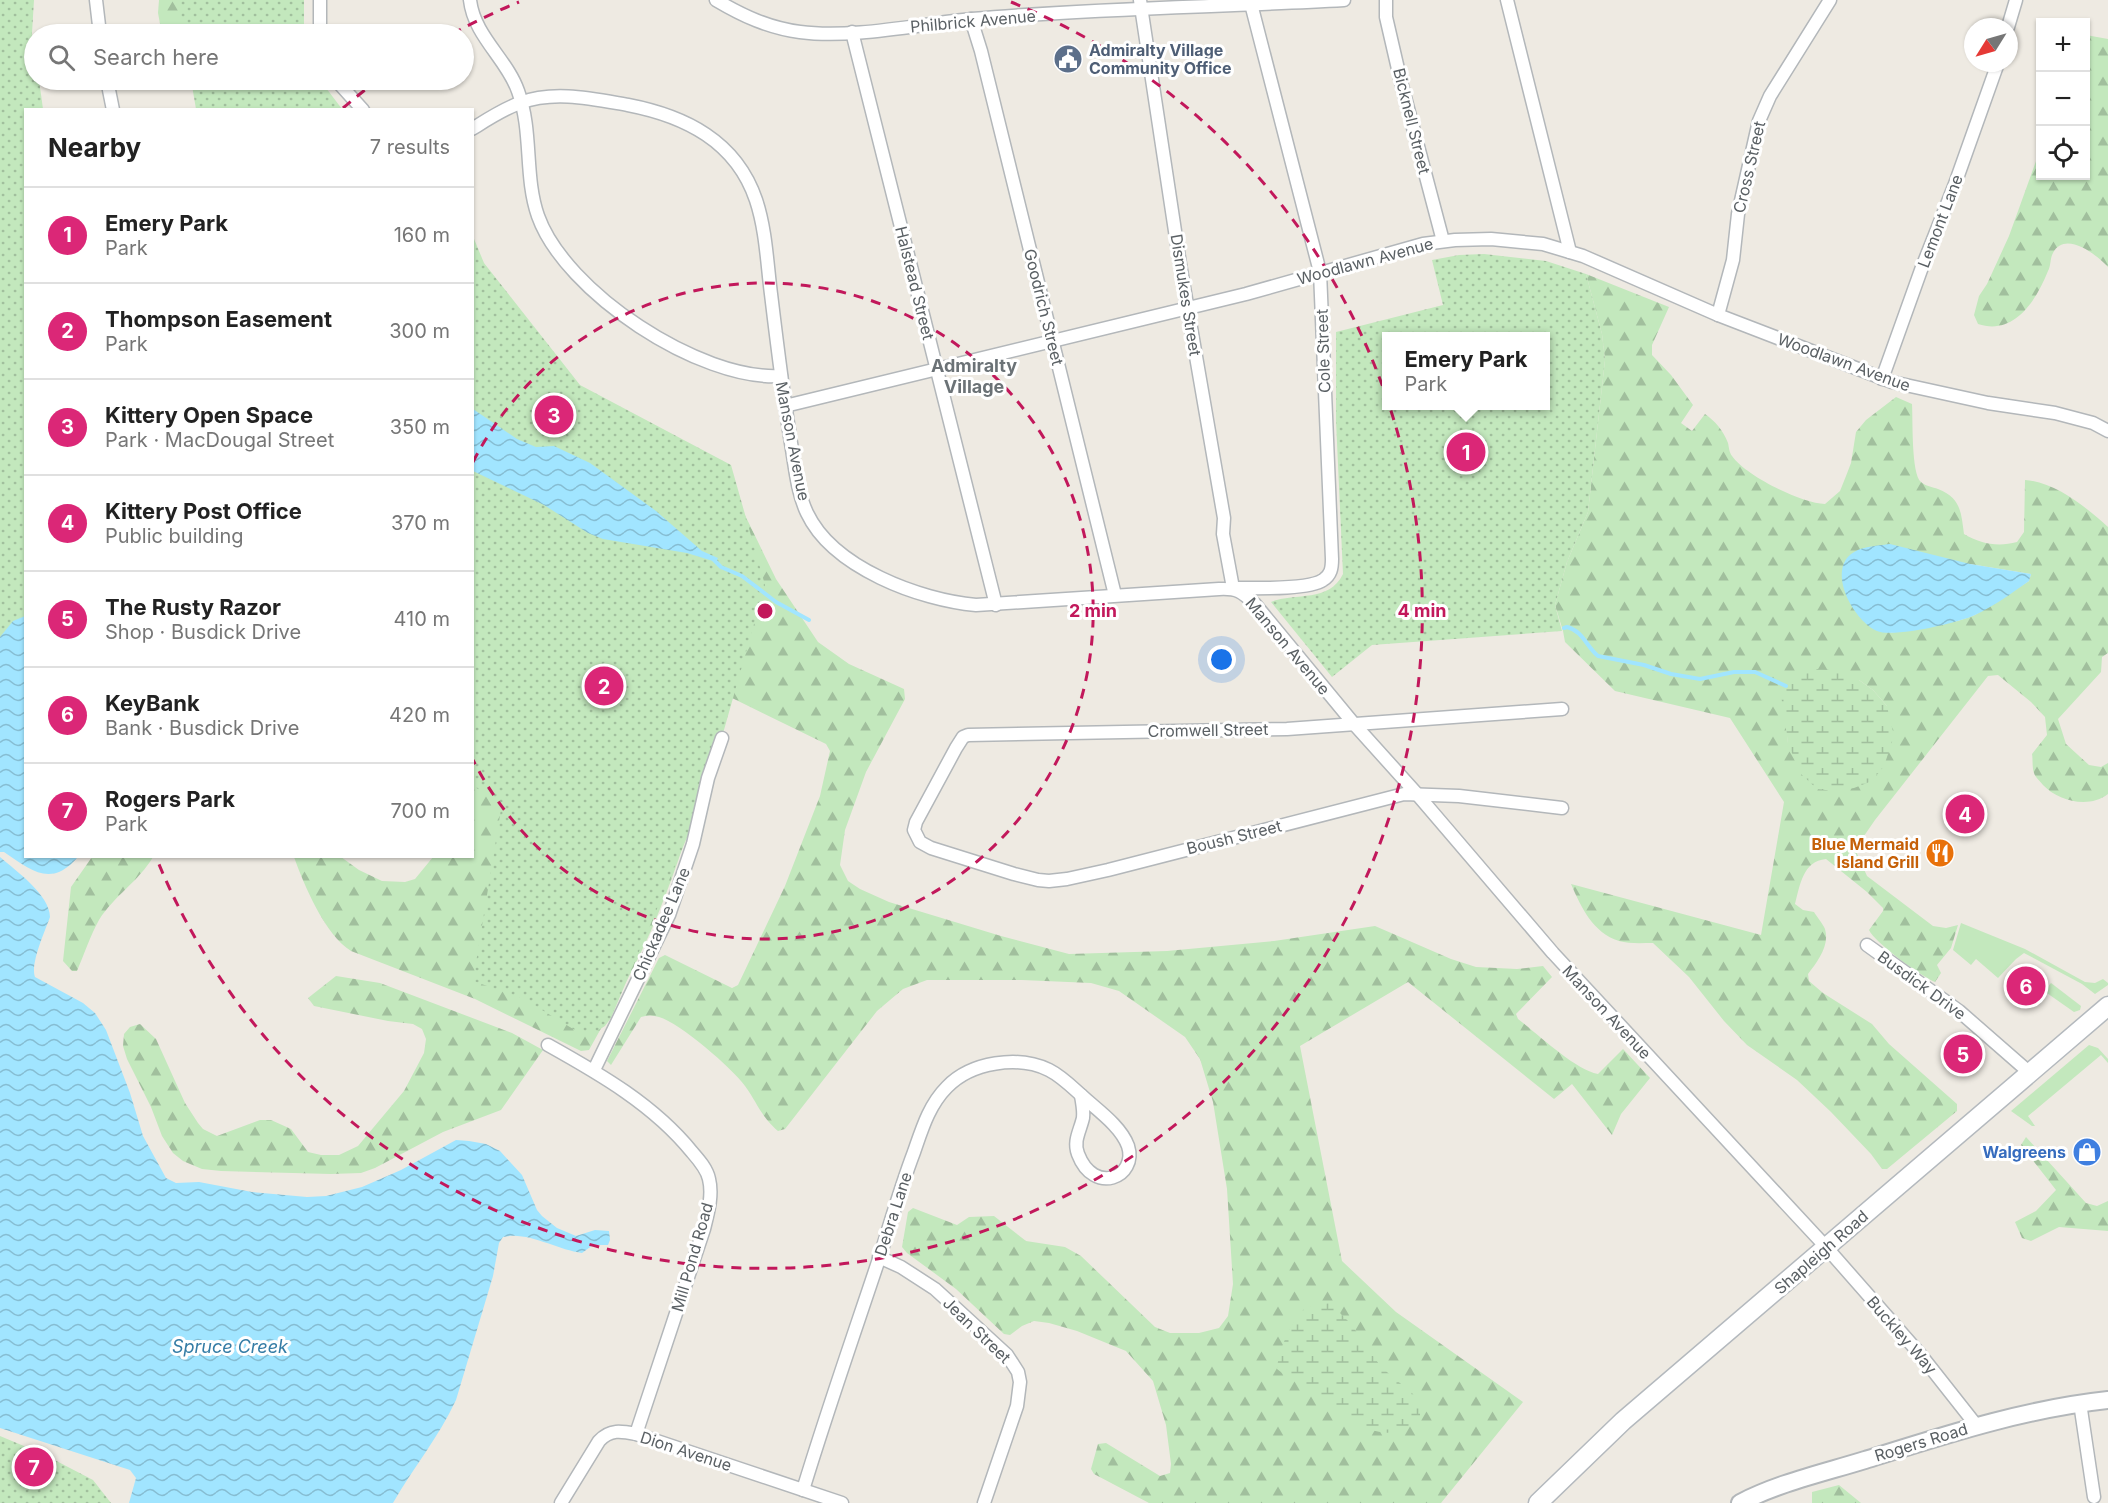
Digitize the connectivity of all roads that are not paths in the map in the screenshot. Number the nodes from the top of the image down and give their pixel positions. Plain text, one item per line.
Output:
1 (96, 0) edge
2 (320, 0) edge
3 (470, 0) edge
4 (716, 0) edge
5 (1344, 0) edge
6 (1386, 0) edge
7 (1507, 0) edge
8 (1830, 0) edge
9 (2016, 0) edge
10 (1251, 2) edge
11 (1140, 5) edge
12 (2011, 18) edge
13 (971, 19) junction
14 (99, 24) edge
15 (320, 24) edge
16 (852, 32) junction
17 (1995, 72) edge
18 (109, 90) edge
19 (345, 90) edge
20 (522, 102) junction
21 (112, 108) edge
22 (361, 108) edge
23 (474, 128) edge
24 (1443, 241) junction
25 (1570, 252) junction
26 (1320, 272) junction
27 (1188, 307) junction
28 (1718, 315) junction
29 (1052, 341) junction
30 (937, 368) junction
31 (780, 376) junction
32 (1882, 379) junction
33 (785, 406) junction
34 (2108, 430) edge
35 (1233, 588) junction
36 (1115, 595) junction
37 (996, 605) junction
38 (1562, 709) dead end
39 (1354, 724) junction
40 (722, 738) dead end
41 (1417, 794) junction
42 (1562, 808) dead end
43 (915, 834) joint
44 (1867, 945) dead end
45 (2108, 1006) edge
46 (548, 1045) dead end
47 (594, 1070) junction
48 (2030, 1073) junction
49 (1081, 1095) junction
50 (1826, 1248) junction
51 (879, 1257) junction
52 (2108, 1400) edge
53 (2080, 1403) junction
54 (1976, 1425) junction
55 (636, 1434) junction
56 (803, 1490) junction
57 (2094, 1497) dead end
58 (561, 1503) edge
59 (842, 1503) edge
60 (984, 1503) edge
61 (1538, 1503) edge
62 (1740, 1503) edge

1 - 14 street
2 - 15 street
3 - 20 street
4 - 16 street, Philbrick Avenue
5 - 10 street, Philbrick Avenue
6 - 24 street, Bicknell Street
7 - 25 street
8 - 28 street, Cross Street
9 - 12 street
10 - 11 street, Philbrick Avenue
10 - 26 street, Cole Street
11 - 13 street, Philbrick Avenue
11 - 27 street, Dismukes Street
13 - 16 street, Philbrick Avenue
13 - 29 street, Goodrich Street
16 - 30 street, Halstead Street
17 - 32 street, Lemont Lane
18 - 21 street
19 - 22 street
20 - 23 street, Manson Avenue
20 - 31 street
20 - 31 street, Manson Avenue
24 - 25 street, Woodlawn Avenue
24 - 26 street, Woodlawn Avenue
25 - 28 street, Woodlawn Avenue
26 - 27 street, Woodlawn Avenue
26 - 35 street, Cole Street
27 - 29 street, Woodlawn Avenue
27 - 35 street, Dismukes Street
28 - 32 street, Woodlawn Avenue
29 - 30 street, Woodlawn Avenue
29 - 36 street, Goodrich Street
30 - 33 street, Woodlawn Avenue
30 - 37 street, Halstead Street
31 - 33 street, Manson Avenue
32 - 34 street, Woodlawn Avenue
33 - 37 street, Manson Avenue
35 - 36 street, Manson Avenue
35 - 39 street, Manson Avenue
36 - 37 street, Manson Avenue
38 - 39 street, Cromwell Street
39 - 41 street, Manson Avenue
39 - 43 street, Cromwell Street
40 - 47 street, Chickadee Lane
41 - 42 street, Boush Street
41 - 43 street, Boush Street
41 - 50 street, Manson Avenue
44 - 48 street, Busdick Drive
45 - 48 main road, Shapleigh Road
46 - 47 street, Mill Pond Road
47 - 55 street, Mill Pond Road
48 - 50 main road, Shapleigh Road
49 - 49 street, Debra Lane
49 - 51 street, Debra Lane
50 - 54 street, Buckley Way
50 - 61 main road, Shapleigh Road
51 - 56 street, Debra Lane
51 - 60 street, Jean Street
52 - 53 street, Rogers Road
53 - 54 street, Rogers Road
53 - 57 street
54 - 62 street, Rogers Road
55 - 56 street, Dion Avenue
55 - 58 street, Dion Avenue
56 - 59 street, Dion Avenue

